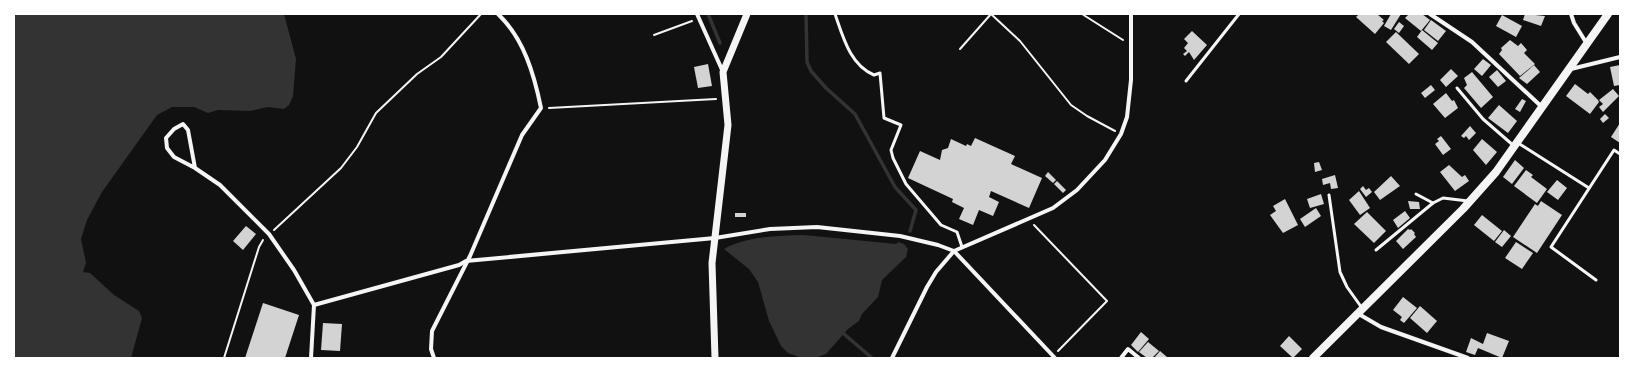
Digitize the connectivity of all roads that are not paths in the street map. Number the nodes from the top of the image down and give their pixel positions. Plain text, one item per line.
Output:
1 (498, 14) edge
2 (747, 14) edge
3 (835, 14) edge
4 (1131, 14) edge
5 (1239, 14) edge
6 (1430, 14) edge
7 (1571, 14) edge
8 (1608, 14) edge
9 (698, 16) edge
10 (1587, 44) junction
11 (1620, 57) edge
12 (1570, 69) junction
13 (723, 72) junction
14 (1186, 81) dead end
15 (1457, 88) dead end
16 (1543, 108) junction
17 (1517, 145) junction
18 (1620, 154) edge
19 (195, 168) junction
20 (1589, 188) junction
21 (1416, 194) dead end
22 (1328, 195) dead end
23 (1470, 201) junction
24 (1434, 203) junction
25 (715, 238) junction
26 (962, 247) junction
27 (1376, 250) dead end
28 (954, 251) junction
29 (466, 261) junction
30 (1596, 280) dead end
31 (314, 304) junction
32 (1360, 311) junction
33 (1054, 357) edge
34 (311, 358) edge
35 (434, 358) edge
36 (715, 358) edge
37 (892, 358) edge
38 (1121, 358) edge
39 (1139, 358) edge
40 (1313, 358) edge
41 (1468, 358) edge

1 - 29 street
2 - 13 street
3 - 26 lane
4 - 26 street
5 - 14 lane
6 - 16 street
7 - 10 street
8 - 10 main road
9 - 13 street
10 - 12 main road
11 - 12 street
12 - 16 main road
13 - 25 street
15 - 17 lane
16 - 17 main road
17 - 20 lane
17 - 23 main road
18 - 20 lane
19 - 19 street
19 - 31 street
20 - 30 lane
21 - 24 lane
22 - 32 lane
23 - 24 lane
23 - 32 main road
24 - 27 lane
25 - 28 street
25 - 29 street
25 - 36 street
26 - 28 street
28 - 33 street
28 - 37 street
29 - 31 street
29 - 35 street
31 - 34 street
32 - 40 main road
32 - 41 street
38 - 39 street

